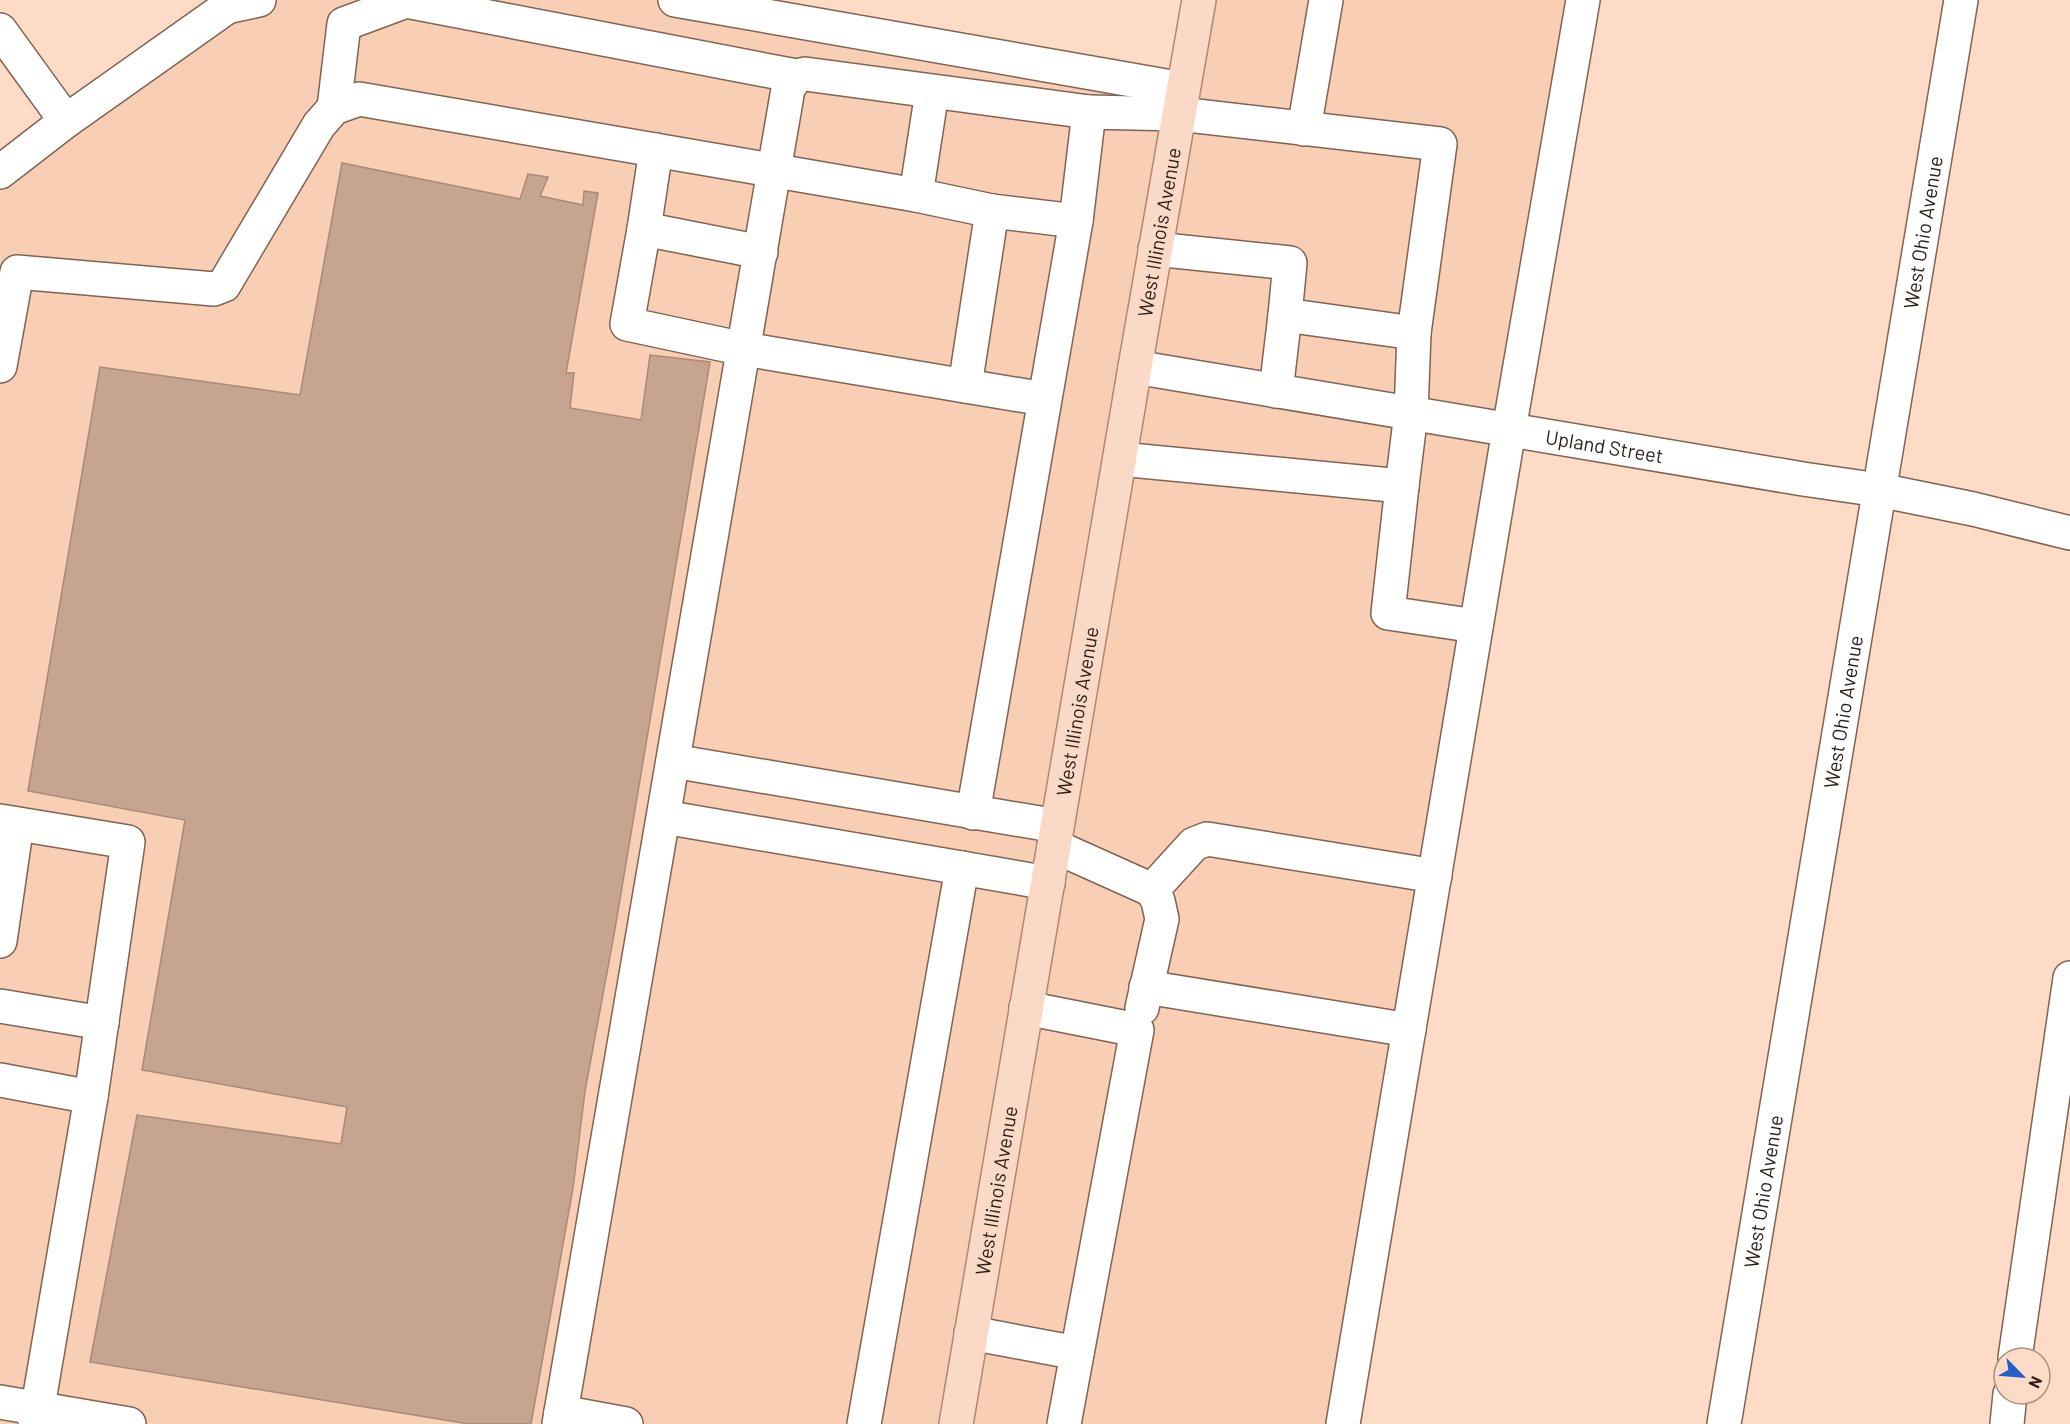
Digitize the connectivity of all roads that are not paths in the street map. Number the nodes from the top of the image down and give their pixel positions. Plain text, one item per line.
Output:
1 (259, 0) edge
2 (675, 0) edge
3 (1199, 0) edge
4 (1326, 0) edge
5 (1583, 0) edge
6 (1961, 0) edge
7 (0, 30) edge
8 (796, 75) junction
9 (932, 92) junction
10 (1181, 102) junction
11 (334, 108) junction
12 (1089, 112) junction
13 (66, 121) junction
14 (1304, 129) junction
15 (656, 150) junction
16 (775, 170) junction
17 (0, 172) edge
18 (916, 195) junction
19 (992, 211) junction
20 (1076, 220) junction
21 (644, 229) junction
22 (1155, 249) junction
23 (761, 252) junction
24 (1284, 315) junction
25 (1414, 333) junction
26 (744, 349) junction
27 (0, 366) edge
28 (1135, 367) junction
29 (965, 386) junction
30 (1276, 391) junction
31 (1044, 399) junction
32 (1411, 413) junction
33 (1509, 430) junction
34 (1120, 459) junction
35 (1402, 486) junction
36 (1879, 490) junction
37 (2070, 533) edge
38 (1476, 626) junction
39 (673, 761) junction
40 (973, 813) junction
41 (664, 817) junction
42 (8, 823) edge
43 (1056, 836) junction
44 (962, 868) junction
45 (1435, 876) junction
46 (1048, 883) junction
47 (1152, 890) junction
48 (0, 941) edge
49 (2070, 978) edge
50 (1146, 987) junction
51 (0, 1006) edge
52 (1026, 1008) junction
53 (102, 1023) junction
54 (1137, 1030) junction
55 (1409, 1030) junction
56 (0, 1080) edge
57 (91, 1097) junction
58 (971, 1333) junction
59 (2017, 1346) edge
60 (1077, 1353) junction
61 (0, 1402) edge
62 (2009, 1406) edge
63 (36, 1416) edge
64 (560, 1418) edge
65 (129, 1424) edge
66 (626, 1424) edge
67 (864, 1424) edge
68 (956, 1424) edge
69 (1064, 1424) edge
70 (1343, 1424) edge
71 (1724, 1424) edge
72 (2007, 1424) edge

1 - 13 street
2 - 10 street
3 - 10 main road, West Illinois Avenue
4 - 14 street
5 - 33 street
6 - 36 street, West Ohio Avenue
7 - 13 street
8 - 9 street
8 - 11 street
8 - 16 street
9 - 12 street
9 - 18 street
10 - 12 street
10 - 14 street
10 - 22 main road, West Illinois Avenue
11 - 15 street
11 - 27 street
12 - 20 street
13 - 17 street
14 - 25 street
15 - 16 street
15 - 21 street
16 - 18 street
16 - 23 street
18 - 19 street
19 - 20 street
19 - 29 street
20 - 31 street
21 - 23 street
21 - 26 street
22 - 24 street
22 - 28 main road, West Illinois Avenue
23 - 26 street
24 - 25 street
24 - 30 street
25 - 32 street
26 - 29 street
26 - 39 street
28 - 30 street, Upland Street
28 - 34 main road, West Illinois Avenue
29 - 31 street
30 - 32 street, Upland Street
31 - 40 street
32 - 33 street, Upland Street
32 - 35 street
33 - 36 street, Upland Street
33 - 38 street
34 - 35 street
34 - 43 main road, West Illinois Avenue
35 - 38 street
36 - 37 street, Upland Street
36 - 71 street, West Ohio Avenue
38 - 45 street
39 - 40 street
39 - 41 street
40 - 43 street
41 - 44 street
41 - 64 street
42 - 48 street
42 - 53 street
43 - 46 main road, West Illinois Avenue
43 - 47 street
44 - 46 street
44 - 67 street
45 - 47 street
45 - 55 street
46 - 52 main road, West Illinois Avenue
47 - 50 street
49 - 59 street
50 - 54 street
50 - 55 street
51 - 53 street
52 - 54 street
52 - 58 main road, West Illinois Avenue
53 - 57 street
54 - 60 street
55 - 70 street
56 - 57 street
57 - 63 street
58 - 60 street
58 - 68 main road, West Illinois Avenue
60 - 69 street
61 - 63 street
62 - 72 street
63 - 65 street
64 - 66 street

